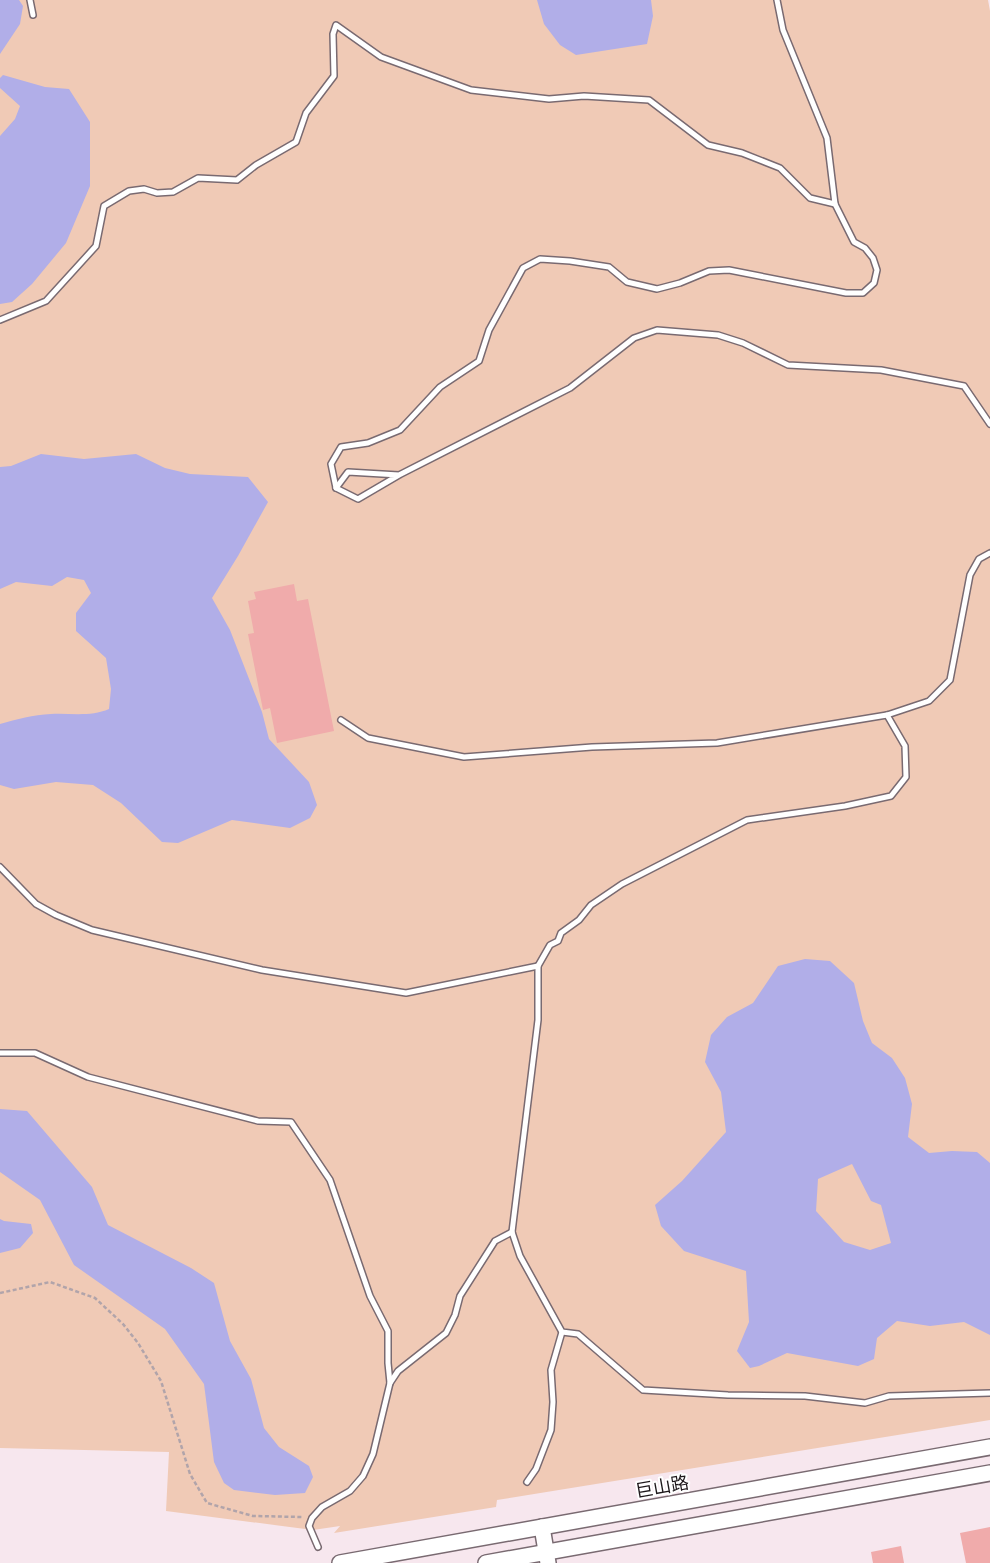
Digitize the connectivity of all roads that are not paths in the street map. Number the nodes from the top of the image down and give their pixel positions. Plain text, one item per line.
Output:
1 (30, 0) edge
2 (777, 0) edge
3 (33, 15) dead end
4 (835, 204) junction
5 (0, 320) edge
6 (990, 424) edge
7 (399, 474) junction
8 (336, 488) junction
9 (990, 553) edge
10 (887, 715) junction
11 (341, 720) dead end
12 (0, 867) edge
13 (538, 966) junction
14 (0, 1053) edge
15 (512, 1232) junction
16 (562, 1332) junction
17 (390, 1382) junction
18 (990, 1392) edge
19 (990, 1447) edge
20 (990, 1473) edge
21 (527, 1482) dead end
22 (542, 1527) junction
23 (516, 1532) junction
24 (318, 1547) dead end
25 (547, 1558) edge
26 (521, 1560) edge
27 (340, 1563) edge
28 (486, 1563) edge

1 - 3 lane
2 - 4 lane
4 - 5 lane
4 - 8 lane
6 - 7 lane
7 - 8 lane
7 - 8 lane
9 - 10 lane
10 - 11 lane
10 - 13 lane
12 - 13 lane
13 - 15 lane
14 - 17 lane
15 - 16 lane
15 - 17 lane
16 - 18 lane
16 - 21 lane
17 - 24 lane
19 - 22 main road, 巨山路
20 - 25 main road
22 - 23 main road, 巨山路
22 - 25 main road
23 - 26 main road
23 - 27 main road, 巨山路
25 - 26 main road
26 - 28 main road

